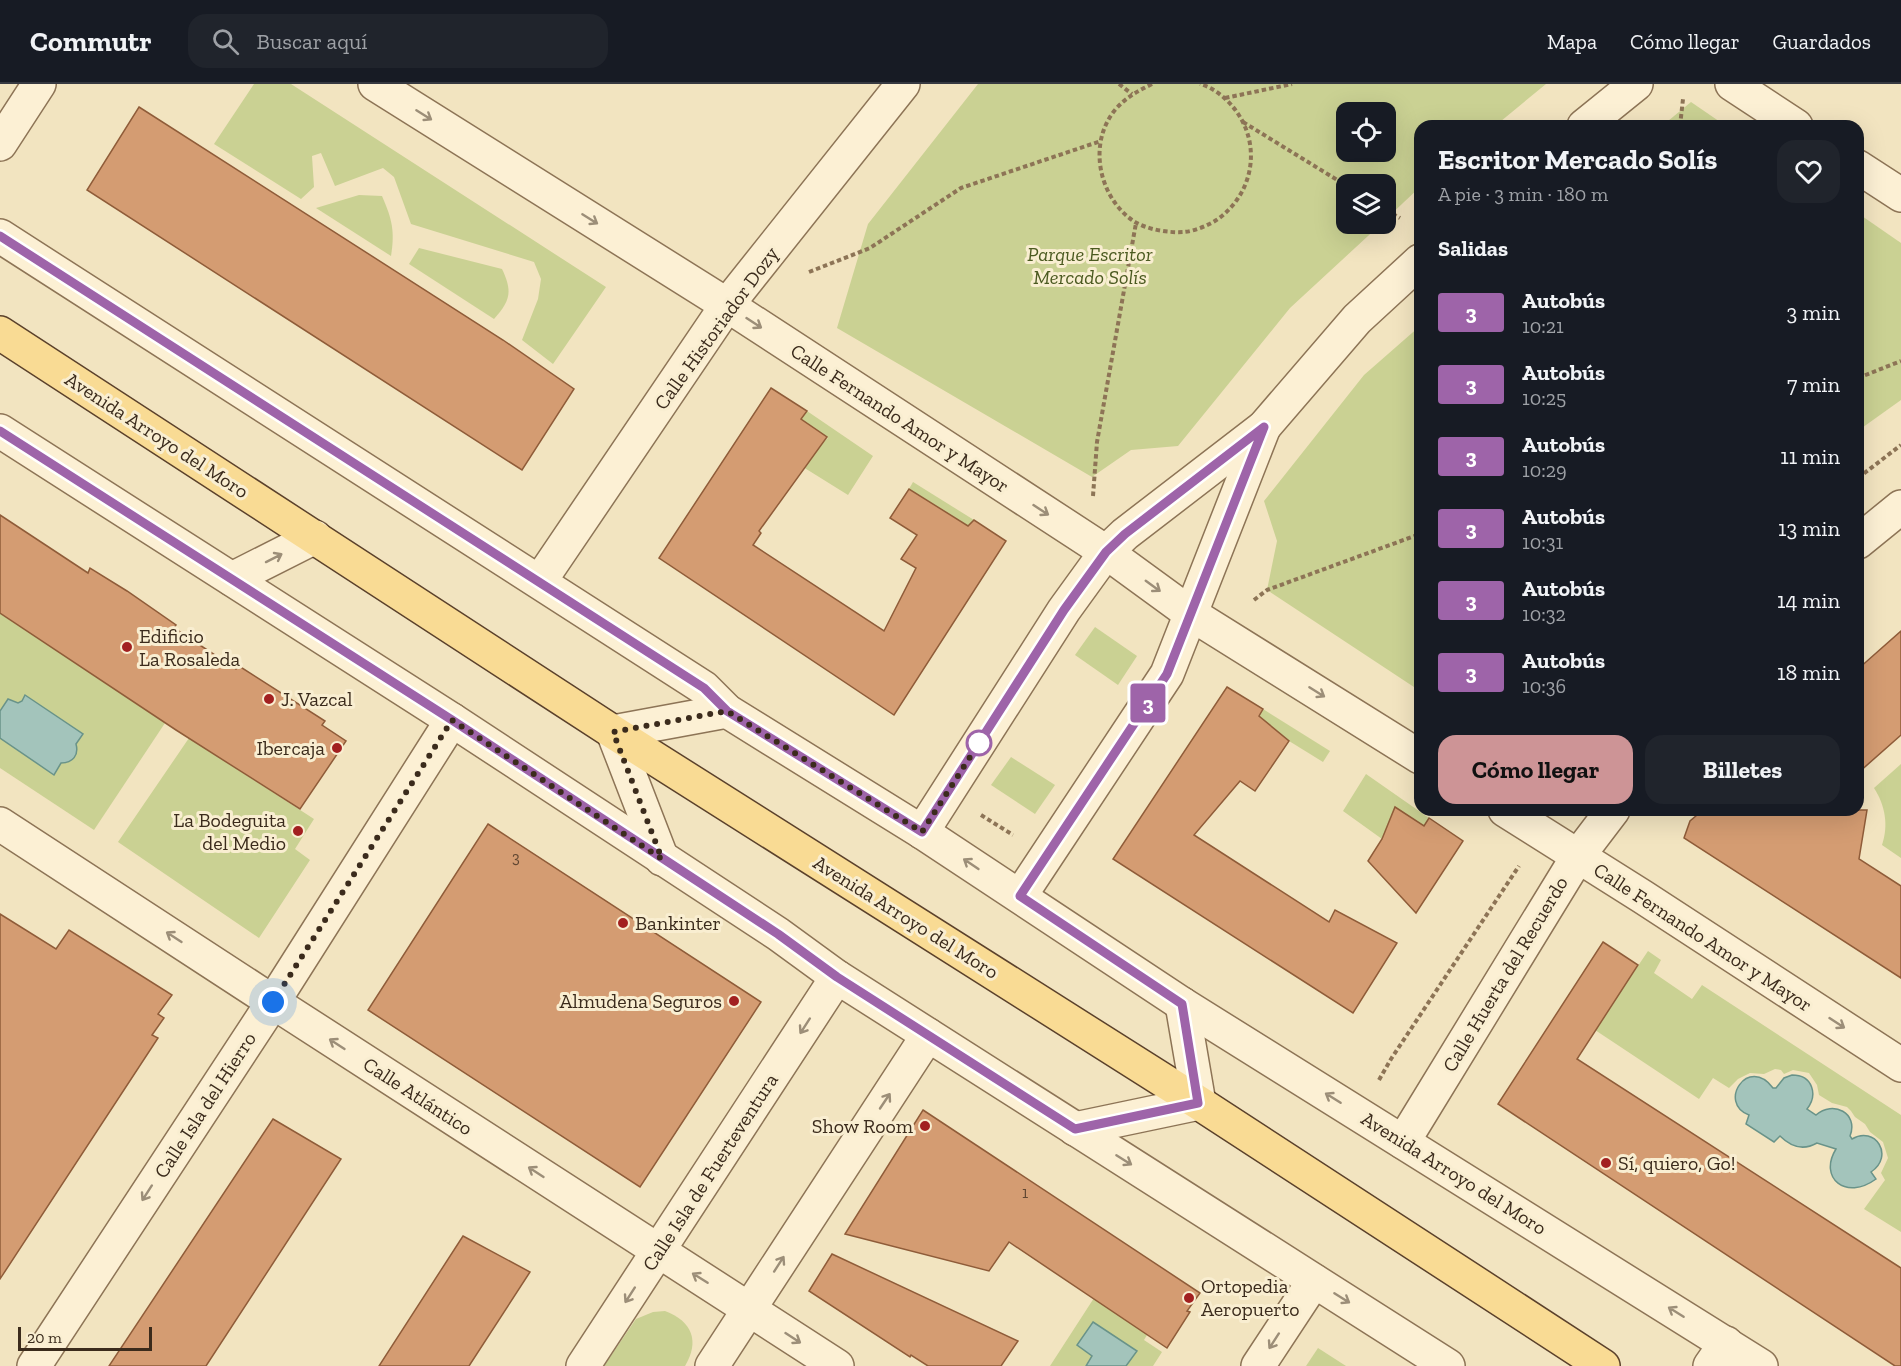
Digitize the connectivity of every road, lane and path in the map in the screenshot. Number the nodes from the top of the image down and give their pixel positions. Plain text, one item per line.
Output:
1 (39, 84) edge
2 (375, 84) edge
3 (903, 84) edge
4 (1119, 84) edge
5 (1152, 84) edge
6 (1200, 84) edge
7 (1293, 84) edge
8 (1636, 84) edge
9 (1732, 84) edge
10 (1132, 94) junction
11 (1225, 98) junction
12 (1683, 99) dead end
13 (1591, 120) edge
14 (1681, 120) edge
15 (1787, 120) edge
16 (1243, 122) junction
17 (1101, 141) junction
18 (0, 144) edge
19 (1864, 171) edge
20 (1336, 179) edge
21 (1901, 195) edge
22 (1396, 216) edge
23 (1400, 218) dead end
24 (1136, 222) junction
25 (0, 236) edge
26 (1414, 267) edge
27 (809, 272) dead end
28 (727, 305) junction
29 (0, 333) edge
30 (1901, 361) edge
31 (1864, 376) edge
32 (1259, 430) junction
33 (0, 431) edge
34 (1901, 445) edge
35 (1864, 473) edge
36 (1093, 496) dead end
37 (1901, 507) edge
38 (1414, 536) edge
39 (315, 537) junction
40 (1864, 537) edge
41 (1106, 552) junction
42 (232, 579) junction
43 (540, 581) junction
44 (1254, 600) dead end
45 (1191, 614) junction
46 (727, 711) junction
47 (452, 720) junction
48 (613, 732) junction
49 (1414, 753) edge
50 (1515, 816) edge
51 (1608, 816) edge
52 (0, 824) edge
53 (922, 832) junction
54 (1542, 833) junction
55 (1578, 856) junction
56 (662, 859) junction
57 (1020, 896) junction
58 (837, 977) junction
59 (273, 1002) junction
60 (1182, 1004) junction
61 (928, 1035) junction
62 (1901, 1065) edge
63 (1377, 1083) dead end
64 (1198, 1103) junction
65 (1075, 1129) junction
66 (1403, 1142) junction
67 (658, 1251) junction
68 (1314, 1281) junction
69 (749, 1309) junction
70 (1718, 1355) edge
71 (34, 1366) edge
72 (583, 1366) edge
73 (712, 1366) edge
74 (837, 1366) edge
75 (1258, 1366) edge
76 (1448, 1366) edge
77 (1603, 1366) edge
78 (1761, 1366) edge

1 - 18 street
2 -> 28 street, Calle Fernando Amor y Mayor
3 - 28 street, Calle Historiador Dozy
4 - 10 path
5 - 10 path
6 - 11 path
7 - 11 path
8 - 13 street
9 - 15 street
10 - 17 path
11 - 16 path
12 - 14 path
16 - 20 path
16 - 24 path
17 - 24 path
17 - 27 path
19 - 21 street
22 - 23 path
24 - 36 path
25 - 43 street, Avenida Arroyo del Moro
26 - 32 street
28 -> 41 street, Calle Fernando Amor y Mayor
28 - 43 street, Calle Historiador Dozy
29 - 39 main road, Avenida Arroyo del Moro
30 - 31 path
32 - 41 street
32 - 45 street
33 - 42 street
34 - 35 path
37 - 40 street
38 - 44 path
42 -> 39 street
39 - 48 main road, Avenida Arroyo del Moro
41 -> 45 street, Calle Fernando Amor y Mayor
41 - 53 street
42 - 47 street
43 - 46 street, Avenida Arroyo del Moro
45 -> 49 street, Calle Fernando Amor y Mayor
45 - 57 street
46 - 48 street
46 - 53 street, Avenida Arroyo del Moro
47 - 56 street
47 - 59 street, Calle Isla del Hierro
48 - 56 street
48 - 64 main road, Avenida Arroyo del Moro
50 - 54 street, Calle Fernando Amor y Mayor
51 - 55 street, Calle Huerta del Recuerdo
59 -> 52 street, Calle Atlántico
57 -> 53 street, Avenida Arroyo del Moro
54 - 55 street, Calle Fernando Amor y Mayor
54 - 63 path
55 -> 62 street, Calle Fernando Amor y Mayor
55 - 66 street, Calle Huerta del Recuerdo
56 - 58 street
57 - 60 street, Avenida Arroyo del Moro
58 - 61 street
58 -> 67 street, Calle Isla de Fuerteventura
67 -> 59 street, Calle Atlántico
59 -> 71 street, Calle Isla del Hierro
60 - 64 street
66 -> 60 street, Avenida Arroyo del Moro
61 - 65 street
69 -> 61 street
64 - 65 street
64 - 77 main road, Avenida Arroyo del Moro
65 -> 68 street
70 -> 66 street, Avenida Arroyo del Moro
69 -> 67 street, Calle Atlántico
67 -> 72 street, Calle Isla de Fuerteventura
68 -> 75 street
68 -> 76 street
69 - 73 street
69 -> 74 street, Calle Atlántico
70 - 78 street, Avenida Arroyo del Moro

